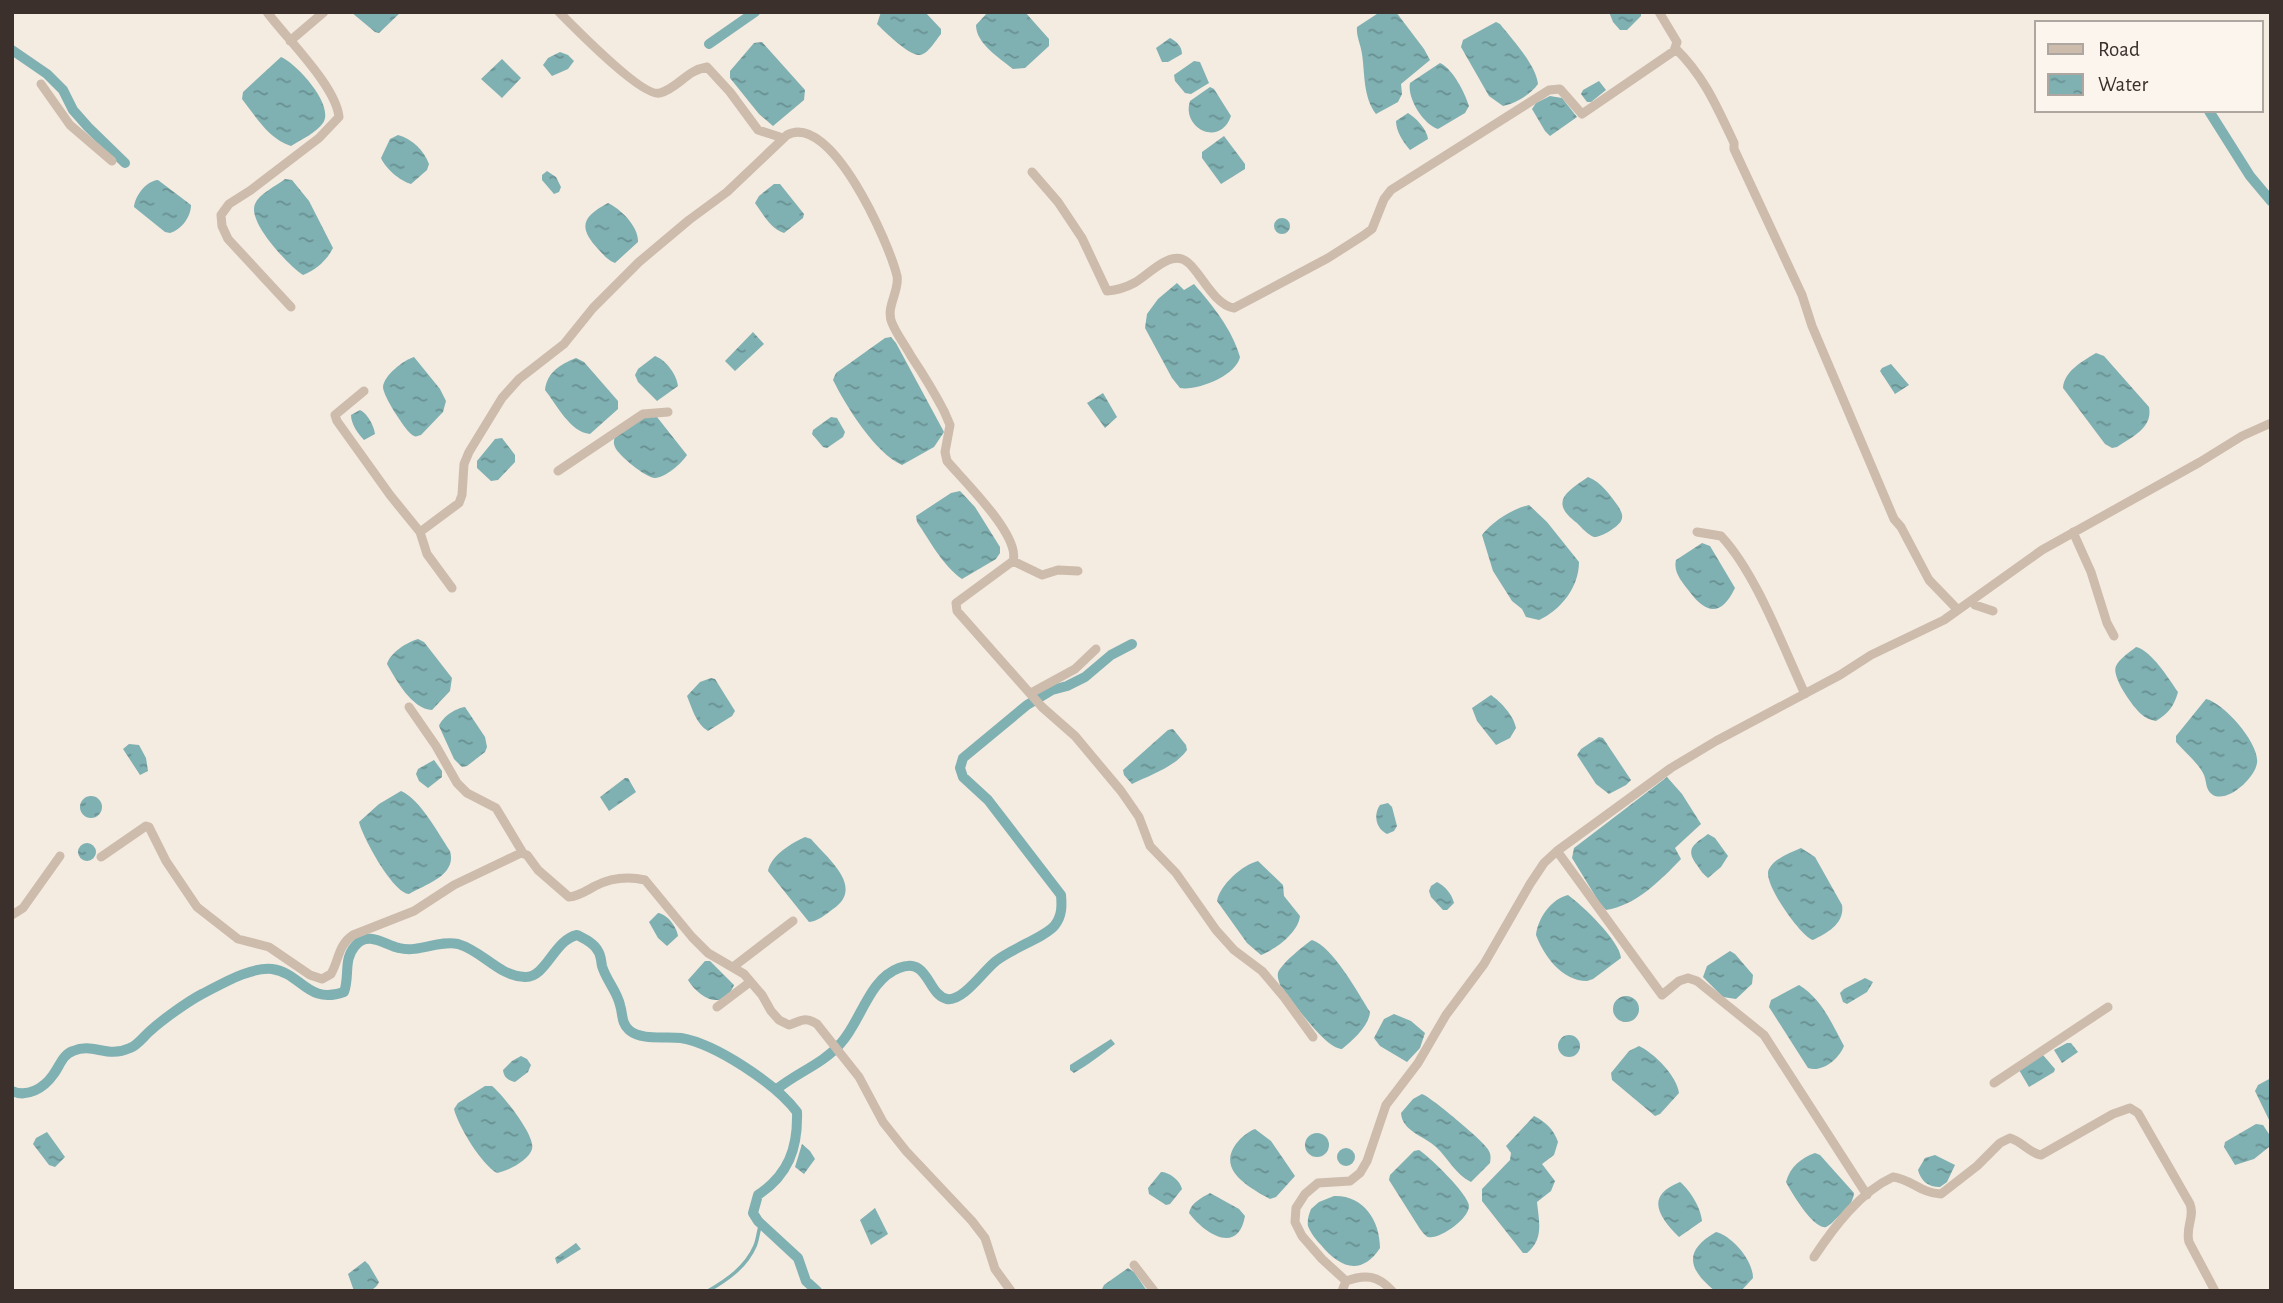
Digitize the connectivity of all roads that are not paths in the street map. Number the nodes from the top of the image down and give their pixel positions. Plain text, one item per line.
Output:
1 (267, 12) edge
2 (324, 12) edge
3 (559, 12) edge
4 (1659, 12) edge
5 (290, 41) junction
6 (1675, 48) junction
7 (41, 84) dead end
8 (783, 138) junction
9 (112, 161) dead end
10 (1032, 172) dead end
11 (291, 307) dead end
12 (364, 391) dead end
13 (668, 412) dead end
14 (2271, 423) edge
15 (558, 471) dead end
16 (420, 532) junction
17 (1697, 532) dead end
18 (2073, 532) junction
19 (1013, 561) junction
20 (1078, 571) dead end
21 (452, 588) dead end
22 (1972, 601) junction
23 (1958, 610) junction
24 (1993, 611) dead end
25 (2114, 636) dead end
26 (1096, 649) dead end
27 (1032, 694) junction
28 (1805, 694) junction
29 (409, 707) dead end
30 (1557, 851) junction
31 (523, 853) junction
32 (60, 856) dead end
33 (101, 857) dead end
34 (12, 915) edge
35 (793, 920) dead end
36 (733, 967) junction
37 (750, 982) junction
38 (717, 1007) dead end
39 (2109, 1007) dead end
40 (1313, 1037) dead end
41 (1994, 1083) dead end
42 (1867, 1195) junction
43 (1815, 1257) dead end
44 (1134, 1265) dead end
45 (1346, 1281) junction
46 (1011, 1291) edge
47 (1154, 1291) edge
48 (1342, 1291) edge
49 (1392, 1291) edge
50 (2215, 1291) edge

1 - 5 street
2 - 5 street
3 - 8 street
4 - 6 street
5 - 11 street
6 - 10 street
6 - 23 street
7 - 9 street
8 - 16 street
8 - 19 street
12 - 16 street
13 - 15 street
14 - 18 street
16 - 21 street
17 - 28 street
18 - 22 street
18 - 25 street
19 - 20 street
19 - 27 street
22 - 23 street
22 - 24 street
23 - 28 street
26 - 27 street
27 - 40 street
28 - 30 street
29 - 31 street
30 - 42 street
30 - 45 street
31 - 33 street
31 - 36 street
32 - 34 street
35 - 36 street
36 - 37 street
37 - 38 street
37 - 46 street
39 - 41 street
42 - 43 street
42 - 50 street
44 - 47 street
45 - 48 street
45 - 49 street

